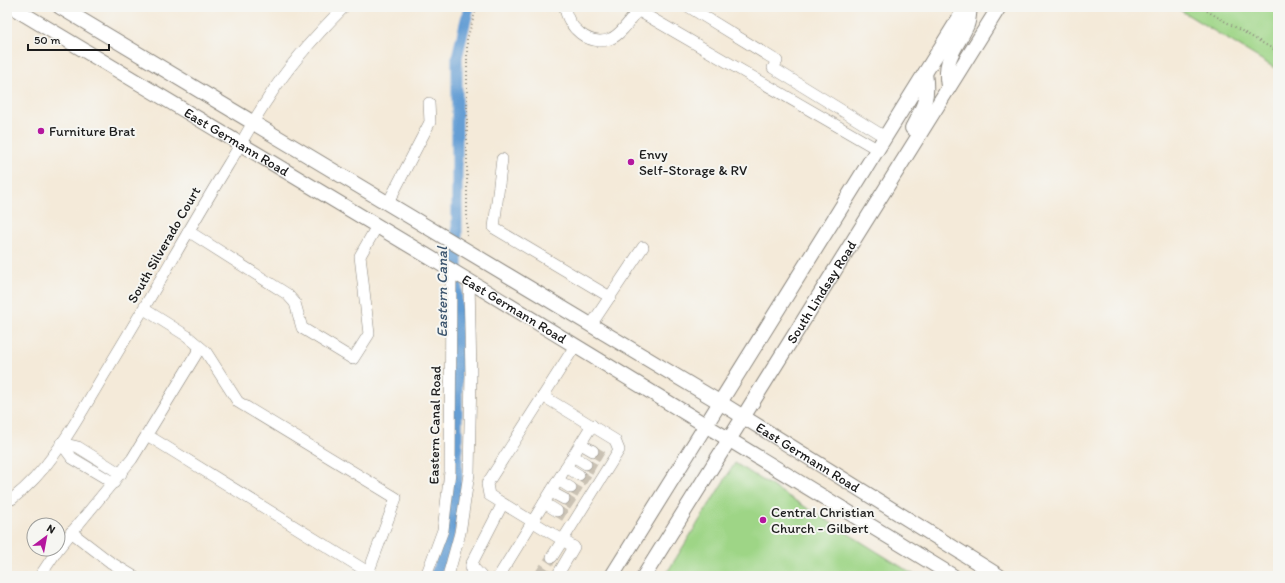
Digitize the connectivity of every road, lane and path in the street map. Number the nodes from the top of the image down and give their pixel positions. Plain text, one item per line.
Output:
1 (12, 7) edge
2 (60, 7) edge
3 (344, 7) edge
4 (477, 7) edge
5 (565, 7) edge
6 (689, 7) edge
7 (966, 7) edge
8 (970, 7) edge
9 (999, 7) edge
10 (1200, 7) edge
11 (635, 9) edge
12 (1278, 52) edge
13 (925, 73) junction
14 (948, 86) junction
15 (429, 103) dead end
16 (254, 122) junction
17 (885, 137) junction
18 (241, 144) junction
19 (877, 149) junction
20 (502, 160) dead end
21 (894, 173) junction
22 (388, 203) junction
23 (377, 226) junction
24 (188, 231) junction
25 (643, 247) dead end
26 (467, 250) junction
27 (450, 270) junction
28 (469, 281) junction
29 (610, 297) junction
30 (144, 309) junction
31 (591, 325) junction
32 (575, 346) junction
33 (200, 348) junction
34 (543, 396) junction
35 (720, 402) junction
36 (744, 417) junction
37 (592, 425) junction
38 (706, 426) junction
39 (147, 435) junction
40 (729, 441) junction
41 (61, 443) junction
42 (581, 444) junction
43 (573, 456) junction
44 (603, 457) junction
45 (566, 468) junction
46 (595, 469) junction
47 (121, 474) junction
48 (558, 480) junction
49 (588, 481) junction
50 (114, 483) junction
51 (551, 492) junction
52 (580, 493) junction
53 (12, 499) dead end
54 (544, 503) junction
55 (502, 505) junction
56 (573, 505) junction
57 (566, 516) junction
58 (532, 522) junction
59 (71, 532) junction
60 (66, 539) edge
61 (562, 540) junction
62 (552, 556) tunnel mouth
63 (53, 557) edge
64 (471, 570) edge
65 (367, 574) edge
66 (40, 576) edge
67 (133, 576) edge
68 (426, 576) edge
69 (448, 576) edge
70 (481, 576) edge
71 (499, 576) edge
72 (557, 576) edge
73 (612, 576) edge
74 (644, 576) edge
75 (953, 576) edge
76 (999, 576) edge

1 - 18 main road, East Germann Road
2 - 16 main road, East Germann Road
3 - 16 street, South Silverado Court
4 - 26 path
5 - 11 street
6 - 17 street
7 - 13 main road, South Lindsay Road
8 - 14 main road
9 - 14 main road, South Lindsay Road
10 - 12 path
11 - 19 street
13 - 17 main road, South Lindsay Road
13 - 21 main road
14 - 21 main road, South Lindsay Road
15 - 22 street
16 - 18 street, South Silverado Court
16 - 22 main road, East Germann Road
17 - 19 main road, South Lindsay Road
18 - 23 main road, East Germann Road
18 - 24 street, South Silverado Court
19 - 35 main road, South Lindsay Road
20 - 29 street
21 - 36 main road, South Lindsay Road
22 - 26 main road, East Germann Road
23 - 24 street
23 - 27 main road, East Germann Road
24 - 30 street, South Silverado Court
25 - 29 street
26 - 31 main road, East Germann Road
27 - 28 main road, East Germann Road
27 - 68 street, Eastern Canal Road
28 - 32 main road, East Germann Road
28 - 69 street
29 - 31 street
30 - 33 street
30 - 41 street, South Silverado Court
31 - 35 main road, East Germann Road
32 - 34 street
32 - 38 main road, East Germann Road
33 - 39 street
33 - 65 street
34 - 37 street
34 - 55 street
35 - 36 main road, East Germann Road
35 - 38 main road, South Lindsay Road
36 - 40 main road, South Lindsay Road
36 - 76 main road, East Germann Road
37 - 42 street
37 - 44 street
38 - 40 main road, East Germann Road
38 - 73 main road, South Lindsay Road
39 - 47 street
39 - 65 street
40 - 74 main road, South Lindsay Road
40 - 75 main road, East Germann Road
41 - 47 street
41 - 50 street
41 - 53 street, South Silverado Court
42 - 43 street
42 - 44 street
43 - 45 street
43 - 46 street
44 - 46 street
45 - 48 street
45 - 49 street
46 - 49 street
47 - 50 street
48 - 51 street
48 - 52 street
49 - 52 street
50 - 59 street
51 - 54 street
51 - 56 street
52 - 56 street
54 - 57 street
54 - 58 street
55 - 58 street
55 - 64 street
56 - 57 street
57 - 61 street
58 - 61 street
58 - 71 street
59 - 60 street
59 - 67 street
61 - 62 street
61 - 72 street
63 - 66 street
64 - 70 street

